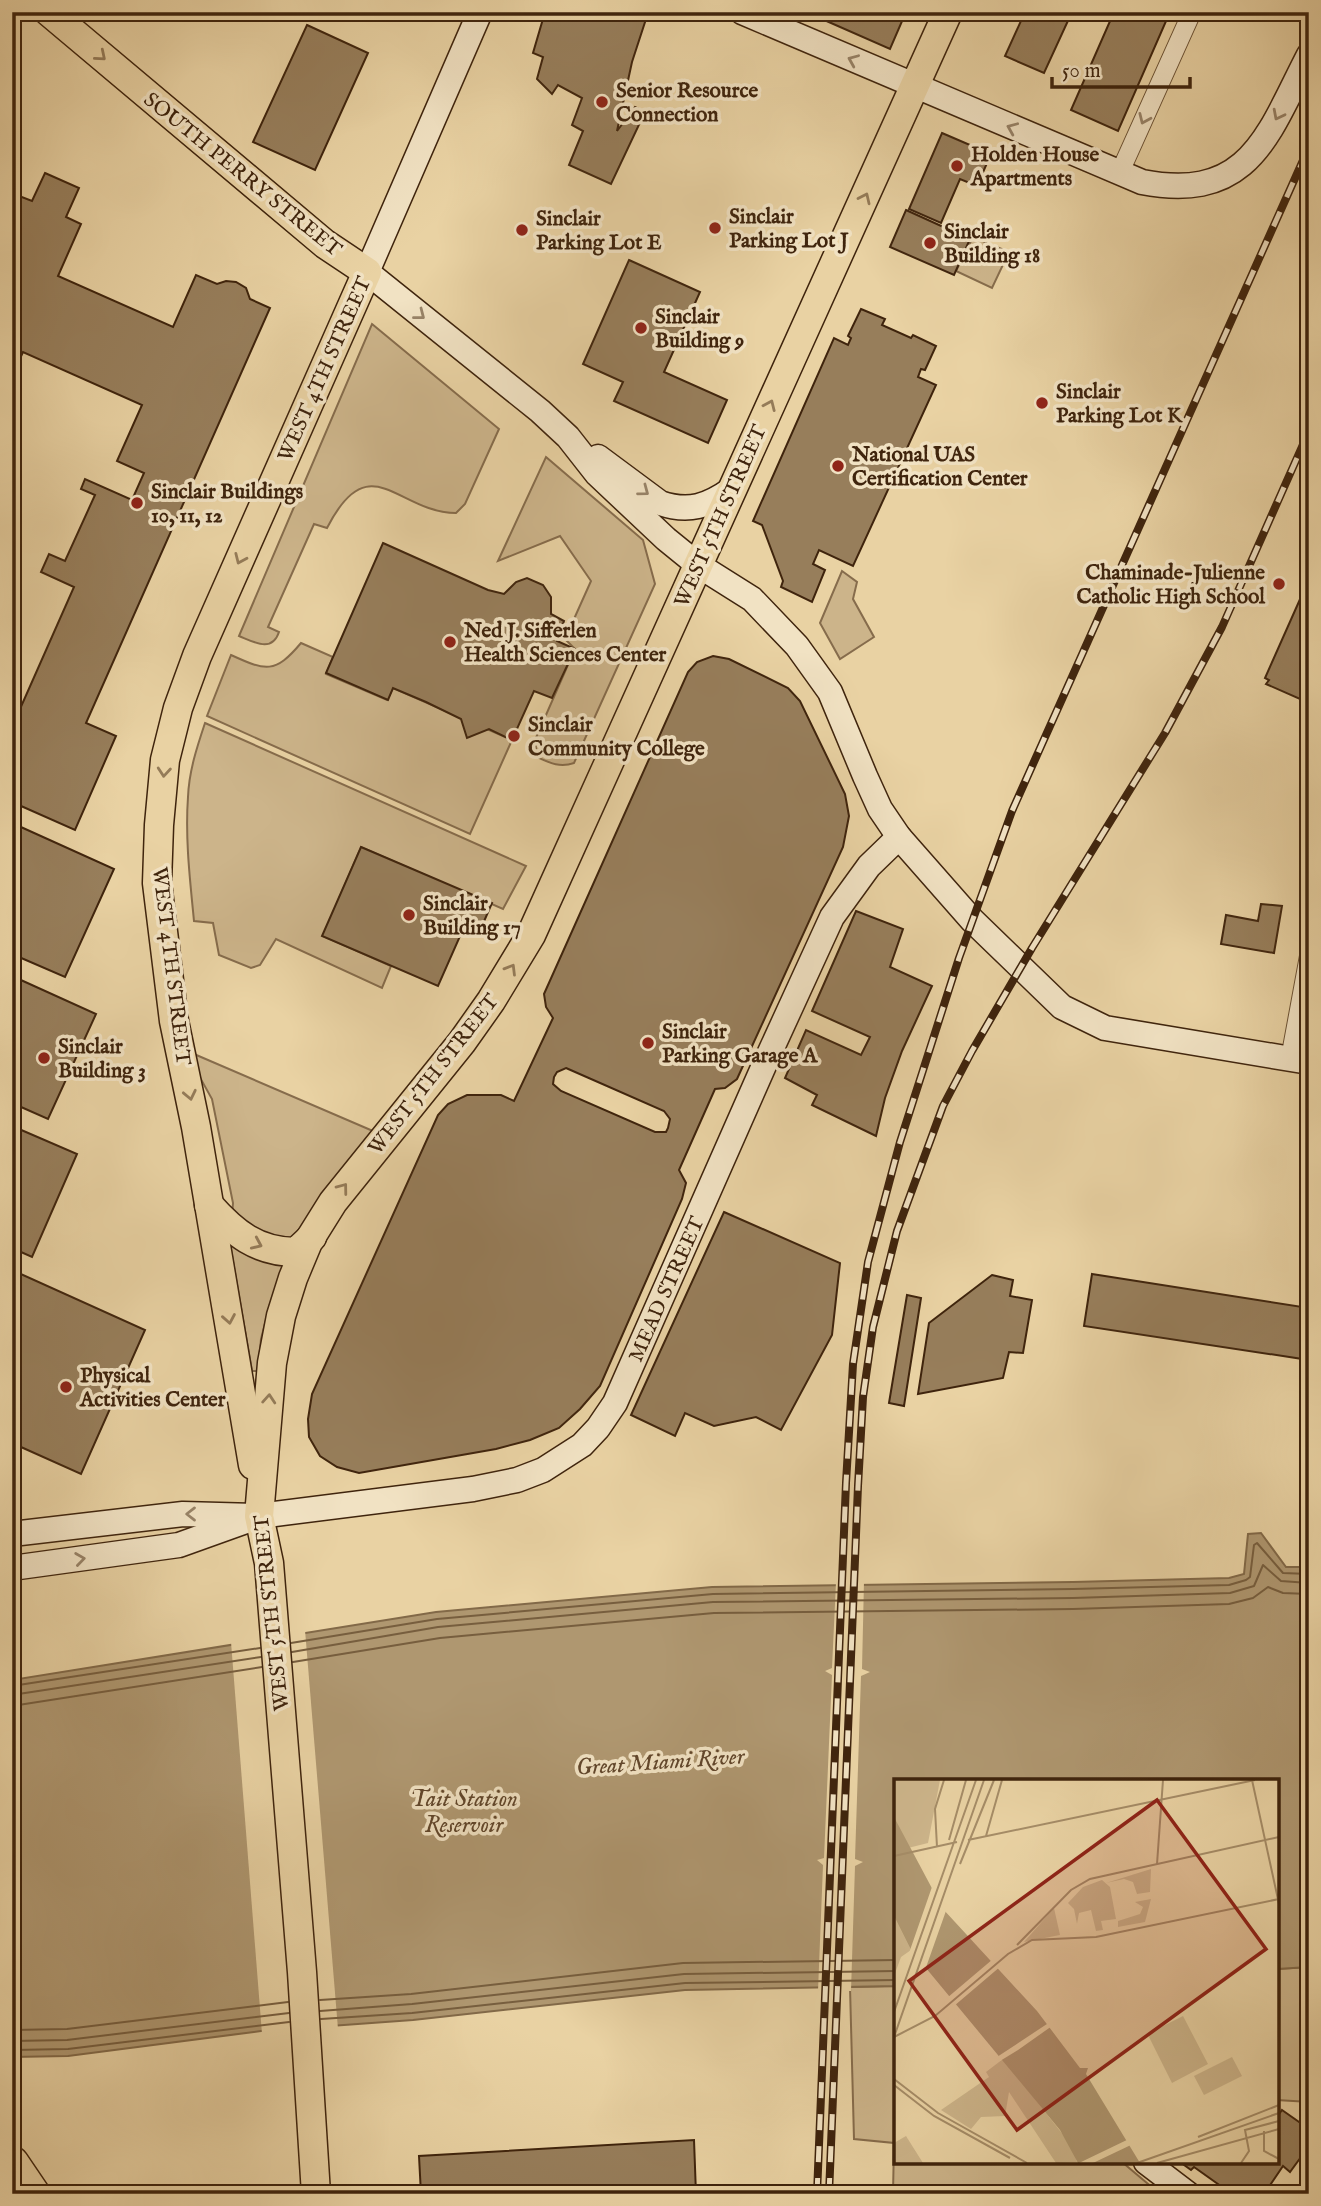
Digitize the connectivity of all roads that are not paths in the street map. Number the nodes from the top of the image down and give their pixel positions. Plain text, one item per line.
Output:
1 (49, 12) edge
2 (480, 12) edge
3 (741, 12) edge
4 (948, 12) edge
5 (1192, 12) edge
6 (1309, 55) edge
7 (915, 87) junction
8 (1120, 172) junction
9 (367, 272) junction
10 (568, 437) junction
11 (732, 489) junction
12 (698, 565) junction
13 (899, 837) junction
14 (1309, 956) edge
15 (1299, 1060) edge
16 (209, 1205) junction
17 (312, 1237) junction
18 (260, 1516) junction
19 (12, 1534) edge
20 (12, 1568) edge
21 (12, 2163) edge
22 (1149, 2164) edge
23 (33, 2194) edge
24 (316, 2194) edge
25 (1188, 2194) edge

1 -> 9 main road, SOUTH PERRY STREET
2 - 9 street, WEST 4TH STREET
7 -> 3 street
4 - 7 main road, WEST 5TH STREET
5 -> 8 street
6 -> 8 street
8 -> 7 street
11 -> 7 main road, WEST 5TH STREET
9 -> 10 street, SOUTH PERRY STREET
9 -> 16 main road, WEST 4TH STREET
10 -> 11 street
10 - 12 street, SOUTH PERRY STREET
11 - 12 main road, WEST 5TH STREET
12 - 13 street, SOUTH PERRY STREET
17 -> 12 main road, WEST 5TH STREET
13 - 15 street, SOUTH PERRY STREET
13 - 18 street, MEAD STREET
14 - 15 street
16 -> 17 main road
16 -> 18 main road, WEST 4TH STREET
18 -> 17 main road, WEST 5TH STREET
18 -> 19 street
20 -> 18 street
18 - 24 main road, WEST 5TH STREET
21 - 23 highway
22 - 25 street

